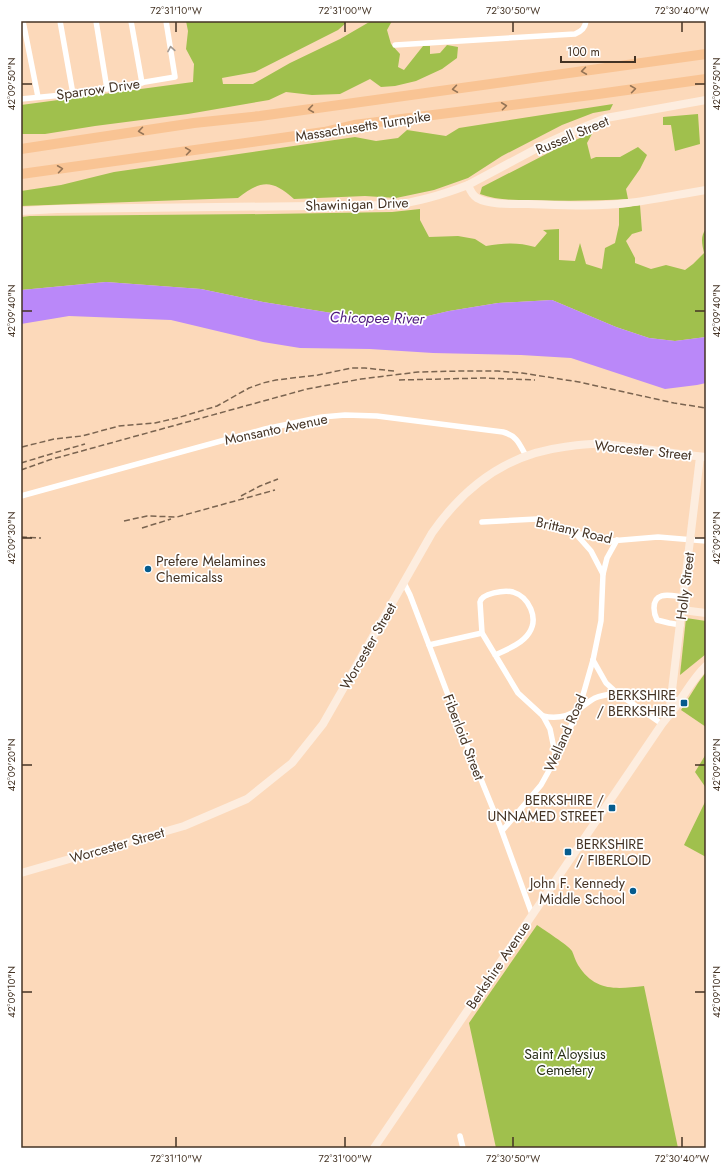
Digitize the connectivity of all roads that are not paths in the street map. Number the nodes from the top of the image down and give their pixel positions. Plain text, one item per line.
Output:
1 (23, 21) edge
2 (60, 21) edge
3 (96, 21) edge
4 (131, 21) edge
5 (166, 21) edge
6 (586, 21) edge
7 (395, 44) dead end
8 (706, 54) edge
9 (706, 79) edge
10 (142, 83) junction
11 (107, 89) junction
12 (73, 94) junction
13 (38, 97) junction
14 (21, 99) edge
15 (706, 100) edge
16 (21, 149) edge
17 (21, 174) edge
18 (468, 185) junction
19 (706, 190) edge
20 (21, 211) edge
21 (526, 456) junction
22 (703, 457) edge
23 (21, 496) edge
24 (482, 522) dead end
25 (576, 533) junction
26 (617, 540) junction
27 (691, 540) junction
28 (706, 542) edge
29 (603, 574) junction
30 (404, 582) junction
31 (684, 598) junction
32 (682, 610) junction
33 (706, 613) edge
34 (681, 625) junction
35 (482, 633) junction
36 (429, 645) junction
37 (495, 655) junction
38 (593, 660) junction
39 (706, 666) edge
40 (617, 694) junction
41 (671, 699) junction
42 (680, 700) junction
43 (579, 709) junction
44 (669, 715) junction
45 (543, 716) junction
46 (662, 724) junction
47 (556, 758) junction
48 (502, 831) junction
49 (21, 873) edge
50 (532, 914) junction
51 (460, 1136) dead end
52 (378, 1146) edge
53 (463, 1148) edge

1 - 13 street
2 - 12 street
3 - 11 street
4 - 10 street
10 -> 5 street, Sparrow Drive
6 - 7 street
8 -> 16 highway, Massachusetts Turnpike
17 -> 9 highway, Massachusetts Turnpike
10 - 11 street, Sparrow Drive
11 - 12 street, Sparrow Drive
12 - 13 street, Sparrow Drive
13 - 14 street, Sparrow Drive
15 - 18 main road, Russell Street
18 - 19 main road
18 - 20 main road, Shawinigan Drive
21 - 22 main road, Worcester Street
21 - 23 street, Monsanto Avenue
21 - 30 main road, Worcester Street
22 - 27 main road, Holly Street
24 - 25 street, Brittany Road
25 - 26 street, Brittany Road
25 - 29 street, Welland Road
26 - 27 street, Brittany Road
26 - 29 street, Welland Road
27 - 28 street, Brittany Road
27 - 31 main road, Holly Street
29 - 38 street, Welland Road
30 - 36 street, Fiberloid Street
30 - 49 main road, Worcester Street
31 - 32 main road, Holly Street
31 - 34 street
32 - 33 main road
32 - 34 main road, Holly Street
34 - 41 main road, Holly Street
35 - 36 street
35 - 37 street
35 - 37 street
36 - 48 street, Fiberloid Street
37 - 45 street
38 - 40 street
38 - 43 street, Welland Road
39 - 42 main road, Berkshire Avenue
40 - 41 street
40 - 43 street
40 - 46 street
41 - 42 street
41 - 44 main road, Holly Street
42 - 44 main road, Berkshire Avenue
43 - 45 street
43 - 47 street, Welland Road
44 - 46 main road, Berkshire Avenue
45 - 47 street
46 - 50 main road, Berkshire Avenue
47 - 48 street, Welland Road
48 - 50 street, Fiberloid Street
50 - 52 main road, Berkshire Avenue
51 - 53 street

